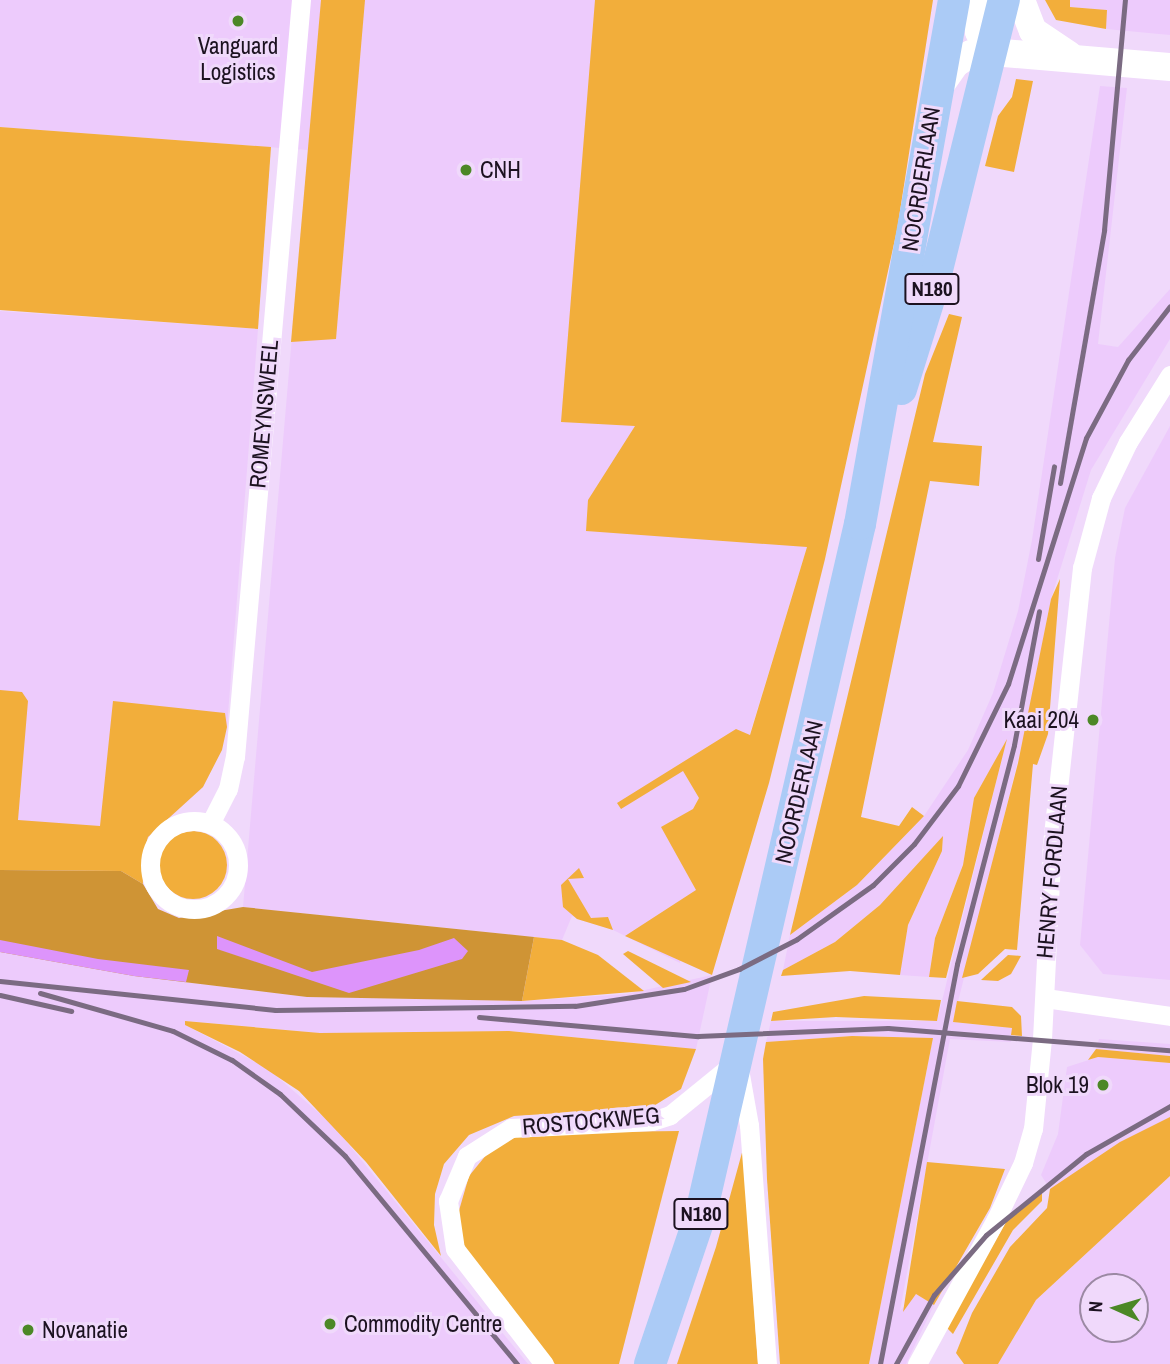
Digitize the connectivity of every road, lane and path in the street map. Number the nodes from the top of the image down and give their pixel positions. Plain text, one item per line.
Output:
1 (302, 0) edge
2 (954, 0) edge
3 (974, 0) edge
4 (1004, 0) edge
5 (1021, 0) edge
6 (992, 52) junction
7 (1074, 58) junction
8 (1170, 67) edge
9 (935, 92) junction
10 (1170, 375) edge
11 (860, 524) junction
12 (210, 824) junction
13 (1045, 998) junction
14 (1170, 1016) edge
15 (737, 1060) junction
16 (544, 1364) edge
17 (650, 1364) edge
18 (767, 1364) edge
19 (917, 1364) edge

1 - 12 street, ROMEYNSWEEL
2 - 9 main road, NOORDERLAAN / N180
3 - 6 main road
4 - 6 main road, NOORDERLAAN / N180
5 - 7 main road
6 - 7 main road
6 - 9 main road
6 - 11 main road, NOORDERLAAN / N180
7 - 8 main road
9 - 11 main road, NOORDERLAAN / N180
10 - 13 street, HENRY FORDLAAN
11 - 15 main road, NOORDERLAAN / N180
12 - 12 street
13 - 14 street
13 - 19 street, HENRY FORDLAAN
15 - 16 street, ROSTOCKWEG
15 - 17 main road, NOORDERLAAN / N180
15 - 18 street, NOORDERLAAN

